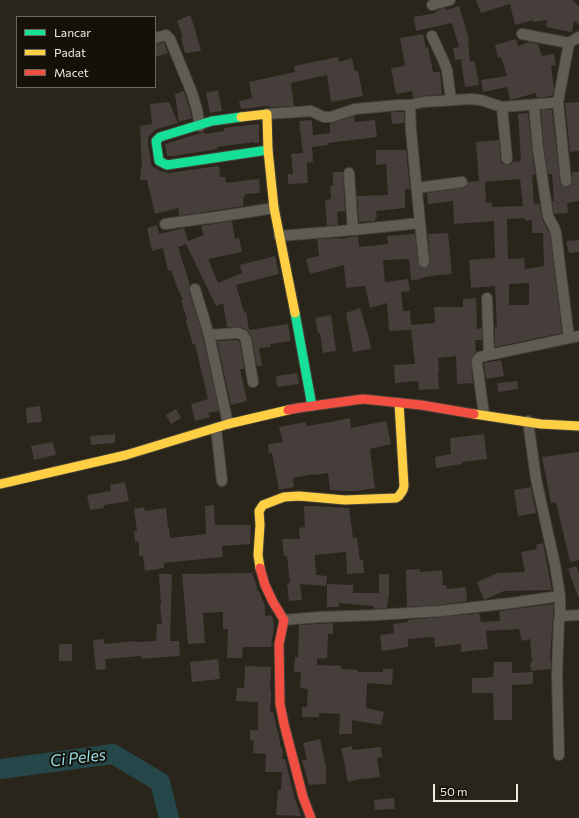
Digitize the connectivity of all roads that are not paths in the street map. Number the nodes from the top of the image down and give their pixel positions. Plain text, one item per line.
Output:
1 (450, 0) edge
2 (432, 5) dead end
3 (522, 34) dead end
4 (432, 36) dead end
5 (579, 37) edge
6 (156, 38) edge
7 (569, 43) junction
8 (452, 100) junction
9 (558, 102) junction
10 (410, 105) junction
11 (534, 105) junction
12 (502, 107) junction
13 (267, 114) junction
14 (200, 126) junction
15 (268, 150) junction
16 (507, 159) dead end
17 (349, 173) dead end
18 (566, 181) dead end
19 (462, 182) dead end
20 (417, 188) junction
21 (274, 208) junction
22 (420, 223) junction
23 (165, 224) dead end
24 (353, 230) junction
25 (279, 236) junction
26 (424, 262) dead end
27 (195, 289) dead end
28 (487, 298) dead end
29 (209, 335) junction
30 (574, 337) edge
31 (489, 355) junction
32 (253, 382) dead end
33 (399, 403) junction
34 (312, 406) junction
35 (484, 415) junction
36 (528, 421) junction
37 (228, 424) junction
38 (579, 426) edge
39 (216, 428) junction
40 (222, 481) dead end
41 (0, 484) edge
42 (560, 596) junction
43 (579, 615) edge
44 (560, 616) junction
45 (284, 620) junction
46 (559, 754) dead end
47 (310, 818) edge

1 - 2 street
3 - 7 street
4 - 8 street
5 - 7 street
6 - 14 street
7 - 9 street
8 - 10 street
8 - 12 street
9 - 11 street
9 - 18 street
10 - 13 street
10 - 20 street
11 - 12 street
11 - 30 street
12 - 16 street
13 - 14 street
13 - 15 street
14 - 15 street
15 - 21 street
17 - 24 street
19 - 20 street
20 - 22 street
21 - 23 street
21 - 25 street
22 - 24 street
22 - 26 street
24 - 25 street
25 - 34 street
27 - 29 street
28 - 31 street
29 - 32 street
29 - 37 street
30 - 31 street
31 - 35 street
33 - 34 street
33 - 35 street
33 - 45 street
34 - 37 street
35 - 36 street
36 - 38 street
36 - 42 street
37 - 39 street
39 - 40 street
39 - 41 street
42 - 44 street
42 - 45 street
43 - 44 street
44 - 46 street
45 - 47 street

